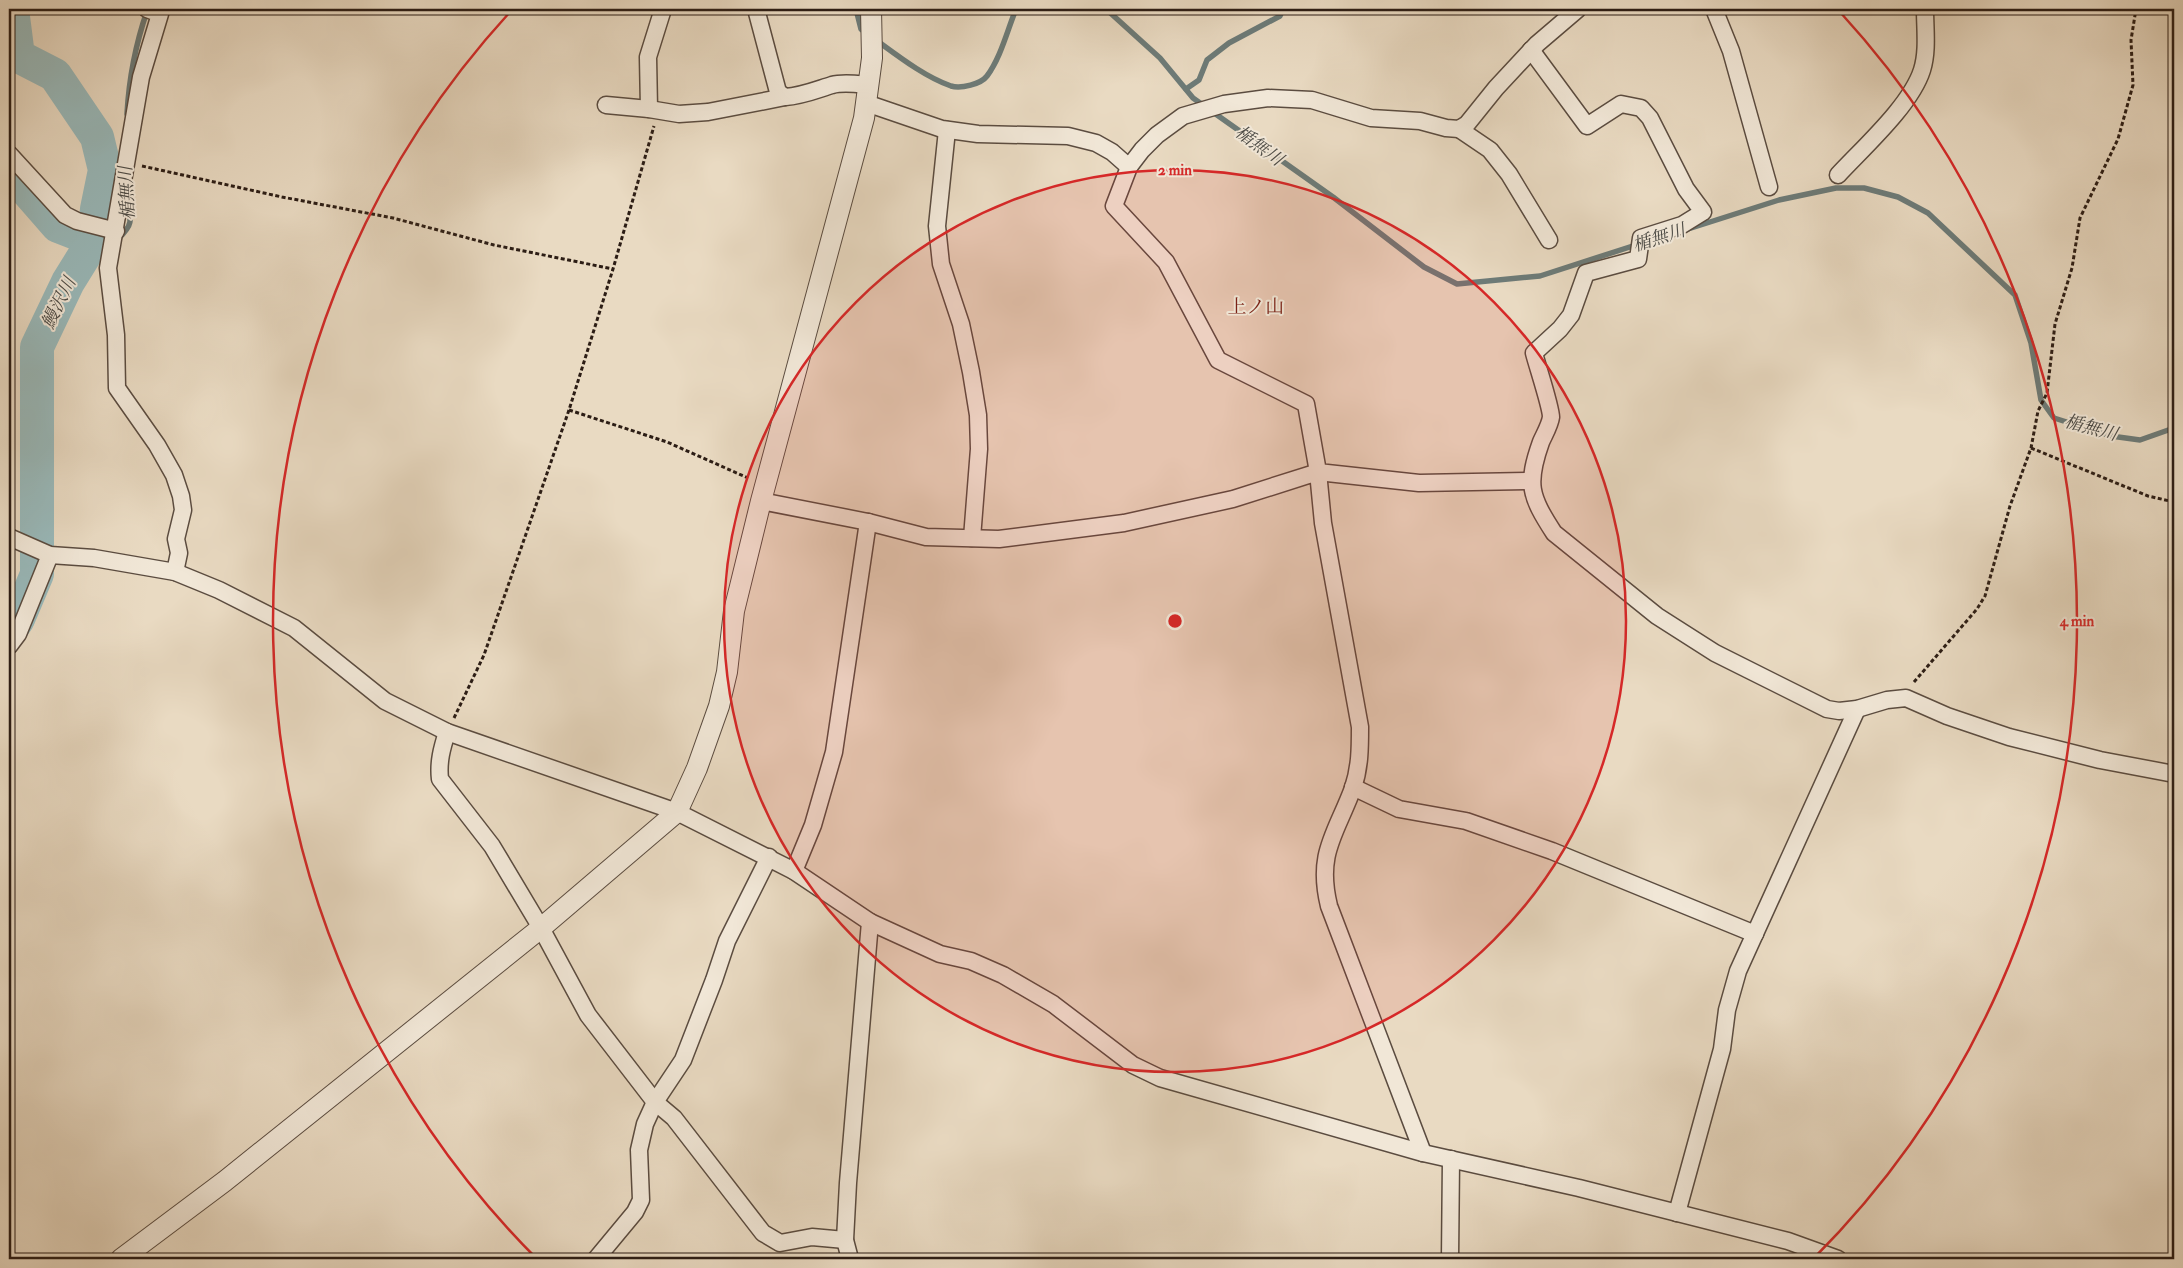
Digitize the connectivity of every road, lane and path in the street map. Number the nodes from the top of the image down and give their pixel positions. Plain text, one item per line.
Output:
1 (664, 9) edge
2 (756, 9) edge
3 (871, 9) edge
4 (1578, 9) edge
5 (1714, 9) edge
6 (1925, 9) edge
7 (2136, 9) edge
8 (150, 10) edge
9 (1531, 50) junction
10 (867, 94) junction
11 (785, 97) junction
12 (606, 105) dead end
13 (654, 110) junction
14 (1460, 129) junction
15 (947, 130) junction
16 (9, 154) edge
17 (127, 163) junction
18 (1129, 167) junction
19 (1838, 175) dead end
20 (1769, 187) dead end
21 (113, 238) junction
22 (1549, 240) dead end
23 (613, 269) junction
24 (569, 410) junction
25 (2031, 448) junction
26 (1318, 472) junction
27 (1531, 481) junction
28 (763, 493) junction
29 (2174, 502) edge
30 (868, 522) junction
31 (9, 537) edge
32 (972, 538) junction
33 (50, 555) junction
34 (175, 572) junction
35 (9, 646) edge
36 (1899, 699) junction
37 (1857, 709) junction
38 (447, 732) junction
39 (2174, 774) edge
40 (1353, 788) junction
41 (677, 812) junction
42 (769, 857) junction
43 (794, 871) junction
44 (870, 922) junction
45 (541, 928) junction
46 (1755, 934) junction
47 (655, 1102) junction
48 (1423, 1153) junction
49 (1451, 1159) junction
50 (1677, 1213) junction
51 (845, 1240) junction
52 (121, 1259) edge
53 (596, 1259) edge
54 (850, 1259) edge
55 (1450, 1259) edge
56 (1838, 1259) edge

1 - 13 street
2 - 11 street
3 - 10 street
4 - 9 street
5 - 20 street
6 - 19 street
7 - 25 path
8 - 17 street
9 - 14 street
9 - 27 street
10 - 11 street
10 - 15 street
10 - 28 street
11 - 13 street
12 - 13 street
13 - 23 path
14 - 18 street
14 - 22 street
15 - 18 street
15 - 32 street
16 - 21 street
17 - 21 street
17 - 23 path
18 - 26 street
21 - 34 street
23 - 24 path
24 - 28 path
24 - 38 path
25 - 29 path
25 - 36 path
26 - 27 street
26 - 32 street
26 - 40 street
27 - 37 street
28 - 30 street
28 - 41 street
30 - 32 street
30 - 43 street
31 - 33 street
33 - 34 street
33 - 35 street
34 - 38 street
36 - 37 street
36 - 39 street
37 - 46 street
38 - 41 street
38 - 45 street
40 - 46 street
40 - 48 street
41 - 42 street
41 - 45 street
42 - 43 street
42 - 47 street
43 - 44 street
44 - 48 street
44 - 51 street
45 - 47 street
45 - 52 street
46 - 50 street
47 - 51 street
47 - 53 street
48 - 49 street
49 - 50 street
49 - 55 street
50 - 56 street
51 - 54 street

